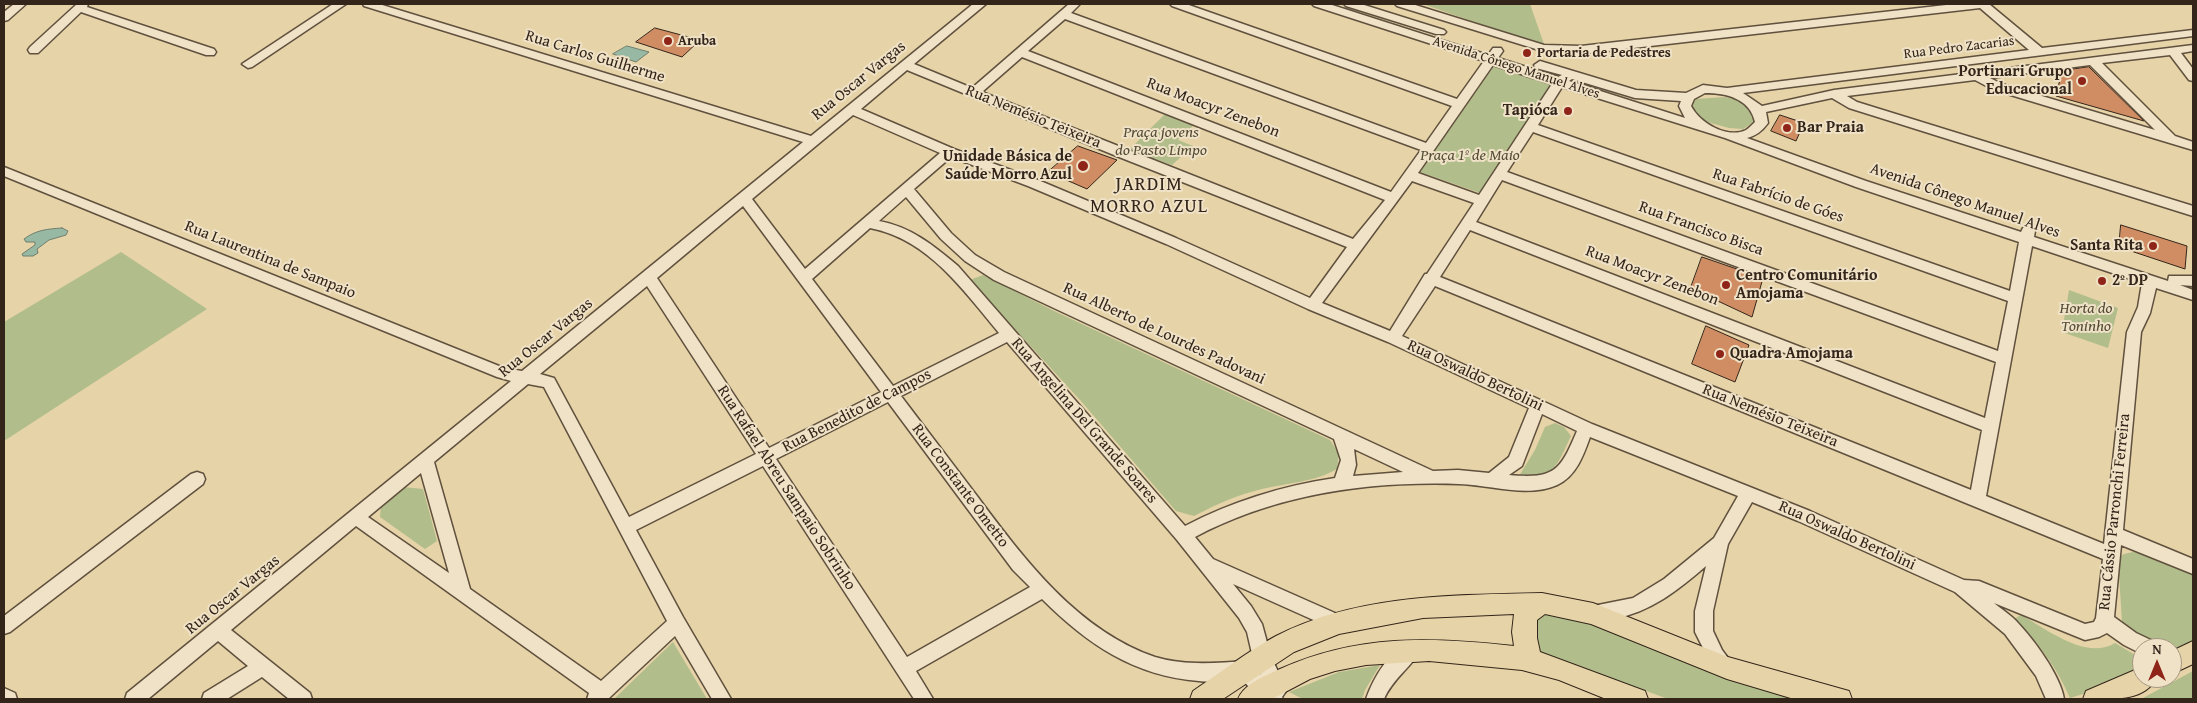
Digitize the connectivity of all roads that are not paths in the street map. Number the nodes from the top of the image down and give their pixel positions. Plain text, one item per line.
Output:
1 (20, 4) edge
2 (340, 4) edge
3 (368, 4) edge
4 (980, 4) edge
5 (1075, 4) edge
6 (1176, 4) edge
7 (1318, 4) edge
8 (1350, 4) edge
9 (1401, 4) edge
10 (1983, 4) edge
11 (81, 6) edge
12 (1063, 14) junction
13 (6, 15) edge
14 (2193, 33) edge
15 (2193, 48) edge
16 (34, 50) dead end
17 (2173, 51) junction
18 (210, 52) dead end
19 (1020, 52) junction
20 (2040, 53) junction
21 (1494, 55) junction
22 (2093, 61) junction
23 (248, 64) dead end
24 (906, 65) junction
25 (1978, 76) junction
26 (2193, 77) edge
27 (1560, 82) junction
28 (1601, 85) junction
29 (1729, 91) junction
30 (973, 93) junction
31 (1834, 94) junction
32 (1686, 97) junction
33 (1460, 104) junction
34 (851, 110) junction
35 (1759, 110) junction
36 (1530, 126) junction
37 (1721, 133) junction
38 (1752, 133) junction
39 (2171, 139) junction
40 (813, 141) junction
41 (2193, 146) edge
42 (1428, 148) junction
43 (949, 152) junction
44 (4, 172) edge
45 (1498, 174) junction
46 (1409, 175) junction
47 (907, 189) junction
48 (744, 198) junction
49 (1393, 198) junction
50 (1481, 202) junction
51 (2193, 211) edge
52 (867, 223) junction
53 (1468, 224) junction
54 (2028, 236) junction
55 (1356, 245) junction
56 (970, 258) junction
57 (953, 270) junction
58 (648, 276) junction
59 (804, 278) junction
60 (1430, 278) junction
61 (2149, 280) junction
62 (2174, 280) junction
63 (2193, 281) edge
64 (2193, 286) edge
65 (2193, 295) edge
66 (2015, 298) junction
67 (1313, 305) junction
68 (1008, 335) junction
69 (1393, 338) junction
70 (2004, 359) junction
71 (525, 378) junction
72 (891, 394) junction
73 (1538, 404) junction
74 (1991, 427) junction
75 (1586, 428) junction
76 (1340, 435) junction
77 (766, 457) junction
78 (424, 460) junction
79 (1430, 477) junction
80 (1493, 479) junction
81 (197, 480) dead end
82 (1340, 484) junction
83 (1748, 493) junction
84 (1977, 500) junction
85 (356, 517) junction
86 (626, 528) junction
87 (1183, 534) junction
88 (2112, 534) junction
89 (1720, 543) junction
90 (2110, 554) junction
91 (1207, 564) junction
92 (2193, 567) edge
93 (1960, 587) junction
94 (1043, 588) junction
95 (463, 593) junction
96 (1542, 603) junction
97 (1593, 614) junction
98 (2105, 621) junction
99 (677, 622) junction
100 (1338, 623) junction
101 (4, 626) edge
102 (218, 630) junction
103 (2132, 641) edge
104 (1411, 650) junction
105 (1532, 661) junction
106 (1254, 664) junction
107 (263, 667) junction
108 (904, 668) junction
109 (1727, 668) junction
110 (2132, 684) edge
111 (1268, 695) edge
112 (599, 696) edge
113 (4, 697) edge
114 (8, 699) edge
115 (134, 699) edge
116 (212, 699) edge
117 (302, 699) edge
118 (722, 699) edge
119 (924, 699) edge
120 (1202, 699) edge
121 (1375, 699) edge
122 (1636, 699) edge
123 (1840, 699) edge
124 (2055, 699) edge
125 (2095, 699) edge

1 - 13 street
2 - 23 street
3 - 40 street, Rua Carlos Guilherme
4 - 24 street, Rua Oscar Vargas
5 - 12 street
6 - 33 street
7 - 21 street, Avenida Cônego Manuel Alves
8 - 21 street, Avenida Cônego Manuel Alves
9 - 10 street
10 - 20 street
11 - 16 street
11 - 18 street
12 - 19 street
12 - 42 street
14 - 20 street, Rua Pedro Zacarias
15 - 17 street, Rua Pedro Zacarias
17 - 22 street, Rua Pedro Zacarias
17 - 26 street
19 - 30 street
19 - 49 street, Rua Moacyr Zenebon
20 - 29 street, Rua Pedro Zacarias
21 - 27 street, Avenida Cônego Manuel Alves
21 - 28 street, Avenida Cônego Manuel Alves
21 - 33 street
22 - 25 street, Rua Pedro Zacarias
22 - 39 street
24 - 30 street, Rua Nemésio Teixeira
24 - 34 street, Rua Oscar Vargas
25 - 31 street, Rua Pedro Zacarias
25 - 39 street
27 - 28 street
27 - 36 street
27 - 37 street, Avenida Cônego Manuel Alves
28 - 32 street, Avenida Cônego Manuel Alves
29 - 32 street
29 - 35 street
30 - 55 street, Rua Nemésio Teixeira
31 - 35 street, Rua Pedro Zacarias
31 - 51 street
32 - 37 street
33 - 42 street
34 - 40 street, Rua Oscar Vargas
34 - 43 street, Rua Oswaldo Bertolini
35 - 38 street
36 - 45 street
36 - 66 street, Rua Fabrício de Góes
37 - 38 street
37 - 54 street, Avenida Cônego Manuel Alves
38 - 54 street, Avenida Cônego Manuel Alves
39 - 41 street
40 - 48 street, Rua Oscar Vargas
42 - 46 street
43 - 47 street
43 - 67 street, Rua Oswaldo Bertolini
44 - 71 street, Rua Laurentina de Sampaio
45 - 50 street
45 - 70 street, Rua Francisco Bisca
46 - 49 street
46 - 50 street
47 - 52 street
47 - 56 street, Rua Alberto de Lourdes Padovani
48 - 58 street, Rua Oscar Vargas
48 - 59 street, Rua Constante Ometto
49 - 55 street
50 - 53 street
52 - 57 street, Rua Angelina Del Grande Soares
52 - 59 street
53 - 60 street
53 - 74 street, Rua Moacyr Zenebon
54 - 61 street, Avenida Cônego Manuel Alves
54 - 62 street, Avenida Cônego Manuel Alves
54 - 66 street
55 - 67 street
56 - 57 street
56 - 76 street, Rua Alberto de Lourdes Padovani
57 - 68 street, Rua Angelina Del Grande Soares
58 - 71 street, Rua Oscar Vargas
58 - 77 street, Rua Rafael Abreu Sampaio Sobrinho
59 - 72 street, Rua Constante Ometto
60 - 69 street
60 - 84 street, Rua Nemésio Teixeira
61 - 65 street, Avenida Cônego Manuel Alves
61 - 88 street, Rua Cássio Parronchi Ferreira
62 - 63 street
62 - 64 street, Avenida Cônego Manuel Alves
66 - 70 street
67 - 69 street, Rua Oswaldo Bertolini
68 - 72 street, Rua Benedito de Campos
68 - 87 street, Rua Angelina Del Grande Soares
69 - 73 street, Rua Oswaldo Bertolini
70 - 74 street
71 - 78 street, Rua Oscar Vargas
71 - 86 street, Rua Laurentina de Sampaio
72 - 77 street, Rua Benedito de Campos
72 - 94 street, Rua Constante Ometto
73 - 75 street, Rua Oswaldo Bertolini
73 - 80 street
74 - 84 street
75 - 80 street
75 - 83 street, Rua Oswaldo Bertolini
76 - 79 street, Rua Alberto de Lourdes Padovani
76 - 82 street
77 - 86 street, Rua Benedito de Campos
77 - 108 street, Rua Rafael Abreu Sampaio Sobrinho
78 - 85 street, Rua Oscar Vargas
78 - 95 street
79 - 80 street
79 - 82 street
81 - 101 street
82 - 87 street
83 - 89 street
83 - 93 street, Rua Oswaldo Bertolini
84 - 90 street, Rua Nemésio Teixeira
85 - 95 street
85 - 102 street, Rua Oscar Vargas
86 - 99 street
87 - 91 street, Rua Angelina Del Grande Soares
88 - 90 street, Rua Cássio Parronchi Ferreira
88 - 92 street
89 - 97 street
89 - 109 street
90 - 98 street, Rua Cássio Parronchi Ferreira
91 - 100 street
91 - 106 street, Rua Angelina Del Grande Soares
93 - 98 street, Rua Cássio Parronchi Ferreira
93 - 124 street, Rua Oswaldo Bertolini
94 - 106 street, Rua Constante Ometto
94 - 108 street
95 - 112 street
96 - 97 main road
96 - 100 main road
96 - 105 main road
97 - 109 main road
98 - 103 street
99 - 112 street
99 - 118 street
100 - 106 main road
102 - 107 street
102 - 115 street, Rua Oscar Vargas
104 - 105 main road
104 - 111 main road
104 - 121 street
105 - 122 main road
106 - 111 street
106 - 120 main road
107 - 116 street
107 - 117 street
108 - 119 street, Rua Rafael Abreu Sampaio Sobrinho
109 - 123 main road
110 - 125 main road
113 - 114 street

